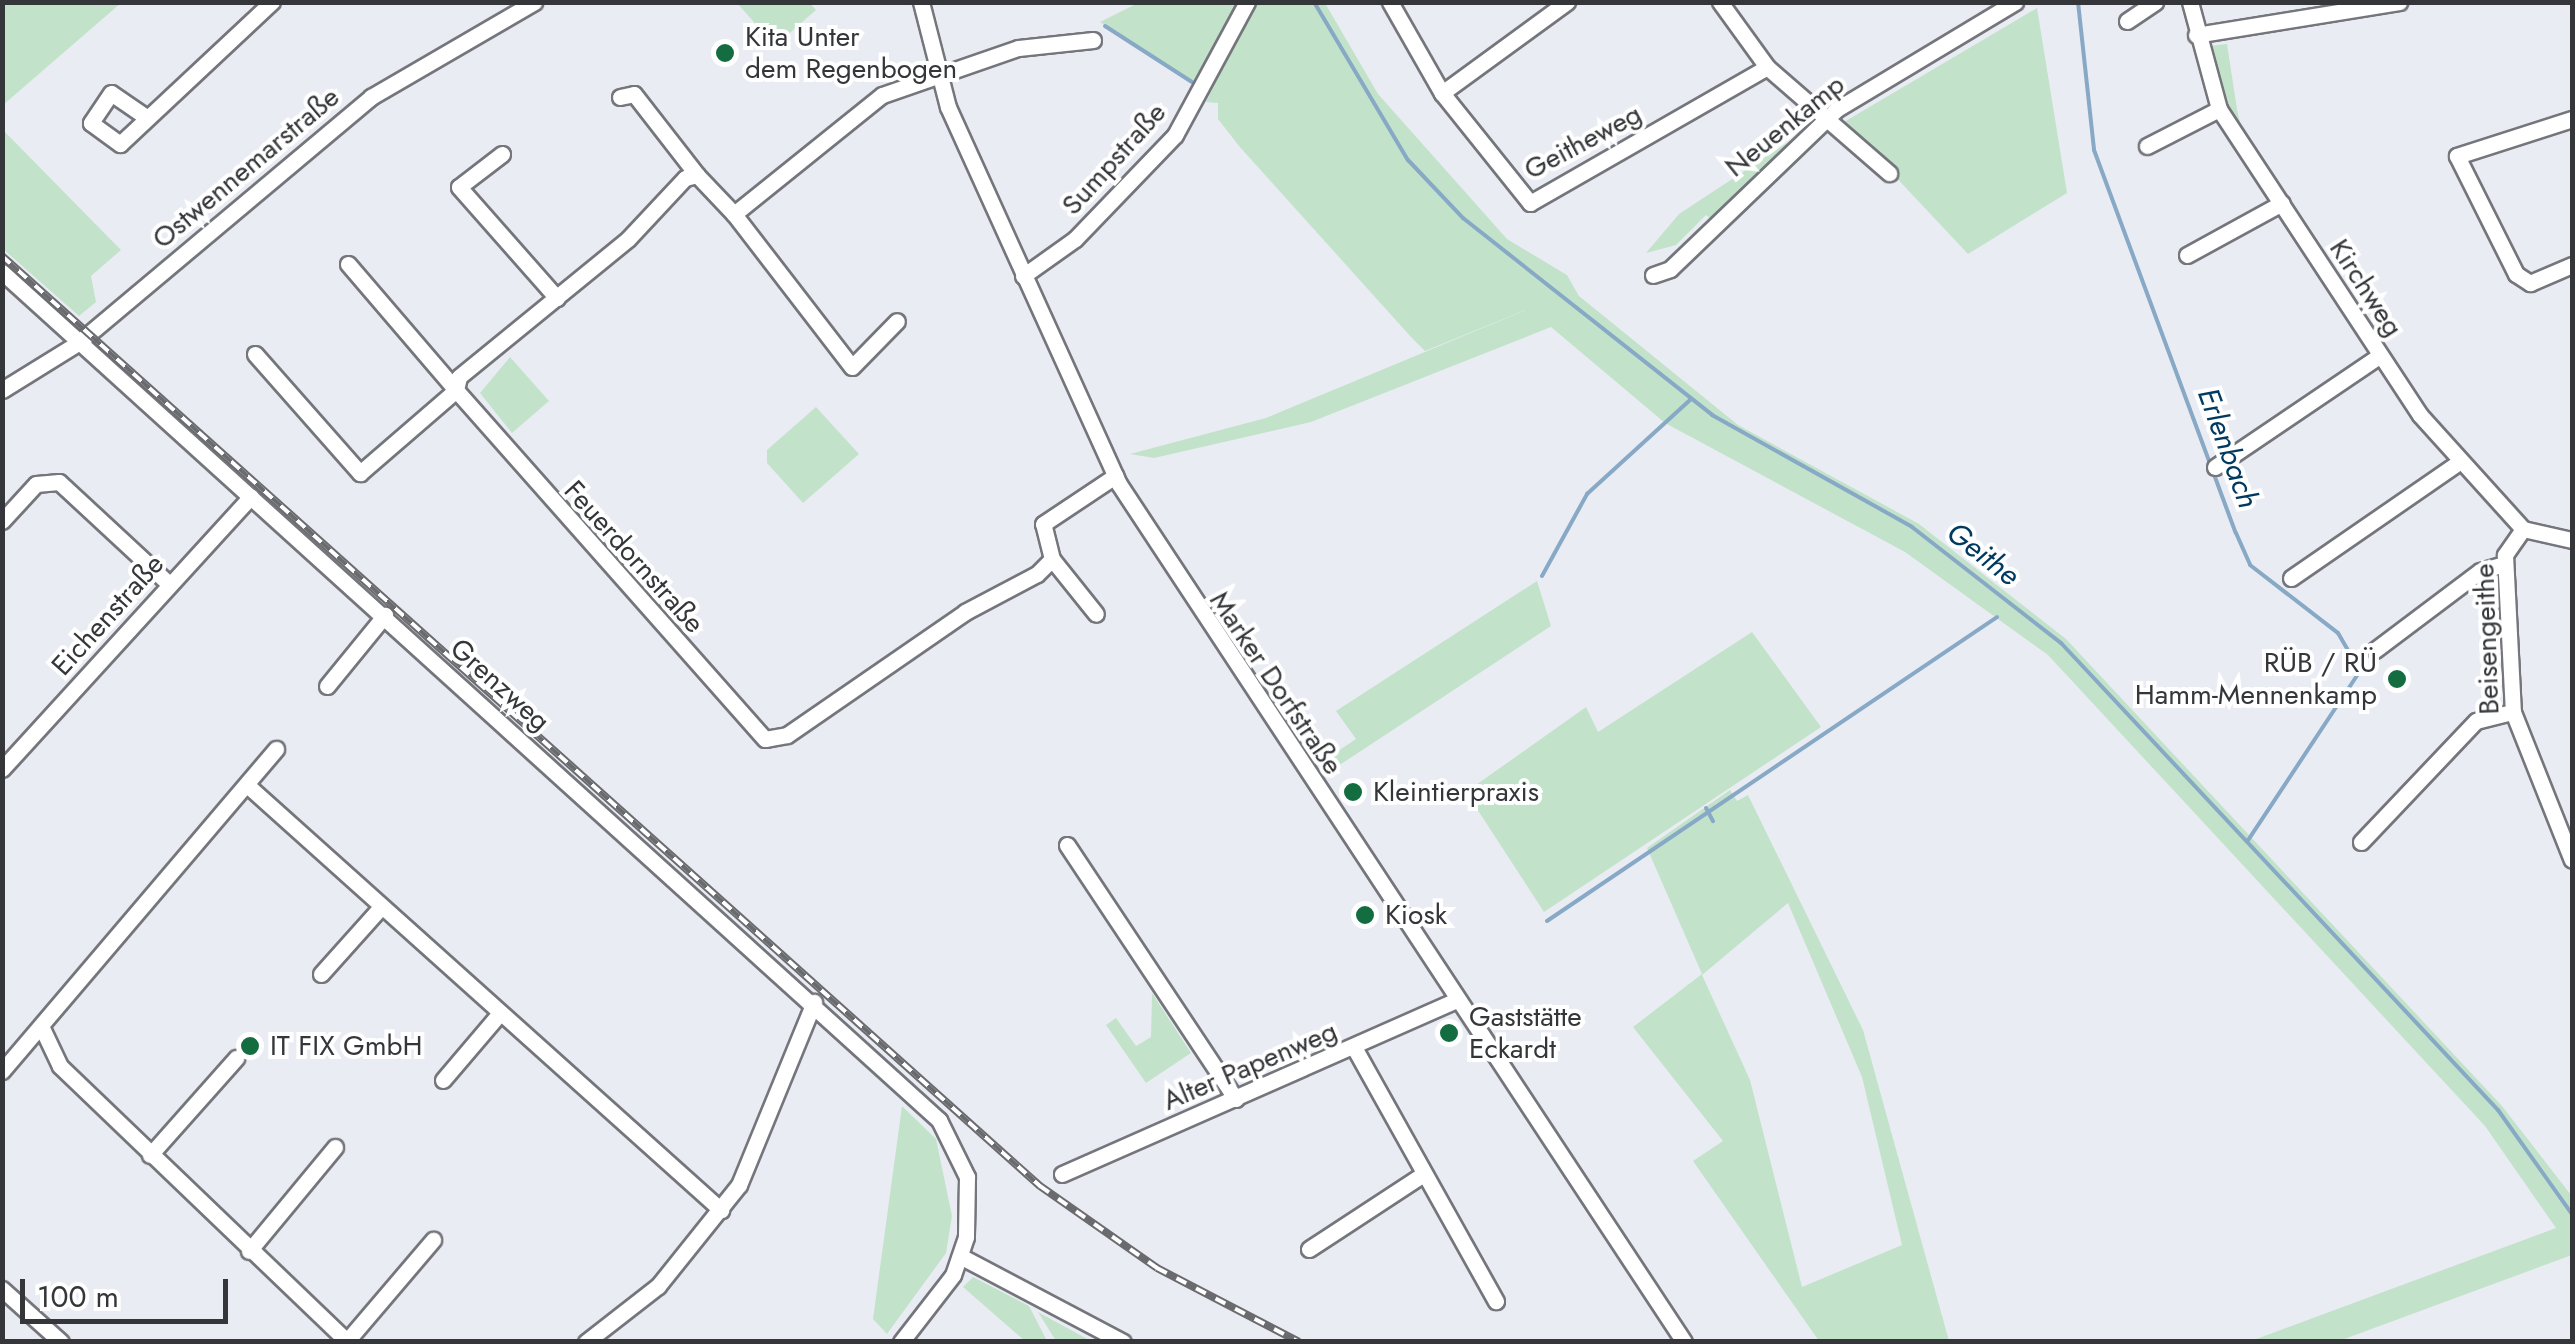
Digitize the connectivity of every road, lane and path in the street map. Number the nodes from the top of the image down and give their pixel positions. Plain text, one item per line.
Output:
1 (272, 2) edge
2 (534, 2) edge
3 (920, 2) edge
4 (1246, 2) edge
5 (1390, 2) edge
6 (1720, 2) edge
7 (2015, 2) edge
8 (2155, 2) edge
9 (2190, 2) edge
10 (2399, 2) edge
11 (1557, 6) edge
12 (2127, 20) dead end
13 (2196, 35) junction
14 (1093, 40) dead end
15 (1767, 67) junction
16 (936, 73) junction
17 (1442, 93) junction
18 (620, 97) dead end
19 (2219, 109) junction
20 (146, 117) dead end
21 (1828, 119) junction
22 (2572, 119) edge
23 (2147, 146) dead end
24 (502, 154) dead end
25 (1888, 172) dead end
26 (697, 175) junction
27 (2282, 204) junction
28 (734, 214) junction
29 (2187, 254) dead end
30 (348, 264) dead end
31 (2572, 265) edge
32 (2, 272) edge
33 (1653, 275) dead end
34 (1024, 276) junction
35 (558, 298) junction
36 (897, 321) dead end
37 (78, 343) junction
38 (255, 354) dead end
39 (2380, 356) junction
40 (2, 390) edge
41 (456, 390) junction
42 (2459, 462) junction
43 (2215, 467) dead end
44 (1115, 476) junction
45 (251, 496) junction
46 (2, 521) edge
47 (2522, 529) junction
48 (2572, 540) edge
49 (1052, 559) junction
50 (2505, 564) junction
51 (2291, 578) dead end
52 (169, 584) junction
53 (1096, 614) dead end
54 (385, 615) junction
55 (2375, 650) dead end
56 (327, 686) dead end
57 (2513, 712) junction
58 (276, 749) dead end
59 (4, 764) edge
60 (247, 785) junction
61 (2361, 842) dead end
62 (1067, 845) dead end
63 (2572, 860) edge
64 (380, 907) junction
65 (321, 974) dead end
66 (1456, 1001) junction
67 (814, 1002) junction
68 (500, 1014) junction
69 (41, 1026) junction
70 (1355, 1048) junction
71 (236, 1058) dead end
72 (2, 1071) edge
73 (444, 1080) dead end
74 (1236, 1099) junction
75 (335, 1147) dead end
76 (150, 1155) junction
77 (1062, 1174) dead end
78 (1422, 1175) junction
79 (721, 1210) junction
80 (433, 1240) dead end
81 (1309, 1249) dead end
82 (248, 1250) junction
83 (960, 1256) junction
84 (2, 1289) edge
85 (1496, 1301) dead end
86 (348, 1341) edge
87 (62, 1342) edge
88 (586, 1342) edge
89 (901, 1342) edge
90 (1124, 1342) edge
91 (1684, 1342) edge

1 - 20 street
2 - 37 street, Ostwennemarstraße
3 - 16 street, Marker Dorfstraße
4 - 34 street, Sumpstraße
5 - 17 street, Geitheweg
6 - 15 street
7 - 21 street, Neuenkamp
8 - 12 street
9 - 13 street, Kirchweg
10 - 13 street
11 - 17 street
13 - 19 street, Kirchweg
14 - 16 street
15 - 17 street, Geitheweg
15 - 21 street
16 - 28 street
16 - 34 street, Marker Dorfstraße
18 - 26 street
19 - 23 street
19 - 27 street, Kirchweg
21 - 25 street
21 - 33 street, Neuenkamp
22 - 31 street
24 - 35 street
26 - 28 street
26 - 35 street
27 - 29 street
27 - 39 street, Kirchweg
28 - 36 street
30 - 41 street
32 - 37 street, Grenzweg
34 - 44 street, Marker Dorfstraße
35 - 41 street
37 - 40 street, Ostwennemarstraße
37 - 45 street, Grenzweg
38 - 41 street
39 - 42 street, Kirchweg
39 - 43 street
41 - 49 street, Feuerdornstraße
42 - 47 street, Kirchweg
42 - 51 street
44 - 49 street
44 - 66 street, Marker Dorfstraße
45 - 52 street, Eichenstraße
45 - 54 street, Grenzweg
46 - 52 street
47 - 48 street
47 - 50 street, Beisengeithe
49 - 53 street
50 - 55 street
50 - 57 street, Beisengeithe
52 - 59 street, Eichenstraße
54 - 56 street
54 - 67 street, Grenzweg
57 - 61 street
57 - 63 street, Beisengeithe
58 - 60 street
60 - 64 street
60 - 69 street
62 - 74 street
64 - 65 street
64 - 68 street
66 - 70 street, Alter Papenweg
66 - 91 street, Marker Dorfstraße
67 - 79 street
67 - 83 street, Grenzweg
68 - 73 street
68 - 79 street
69 - 72 street
69 - 76 street
70 - 74 street, Alter Papenweg
70 - 78 street
71 - 76 street
74 - 77 street, Alter Papenweg
75 - 82 street
76 - 82 street
78 - 81 street
78 - 85 street
79 - 88 street
80 - 86 street
82 - 86 street
83 - 89 street
83 - 90 street
84 - 87 street

